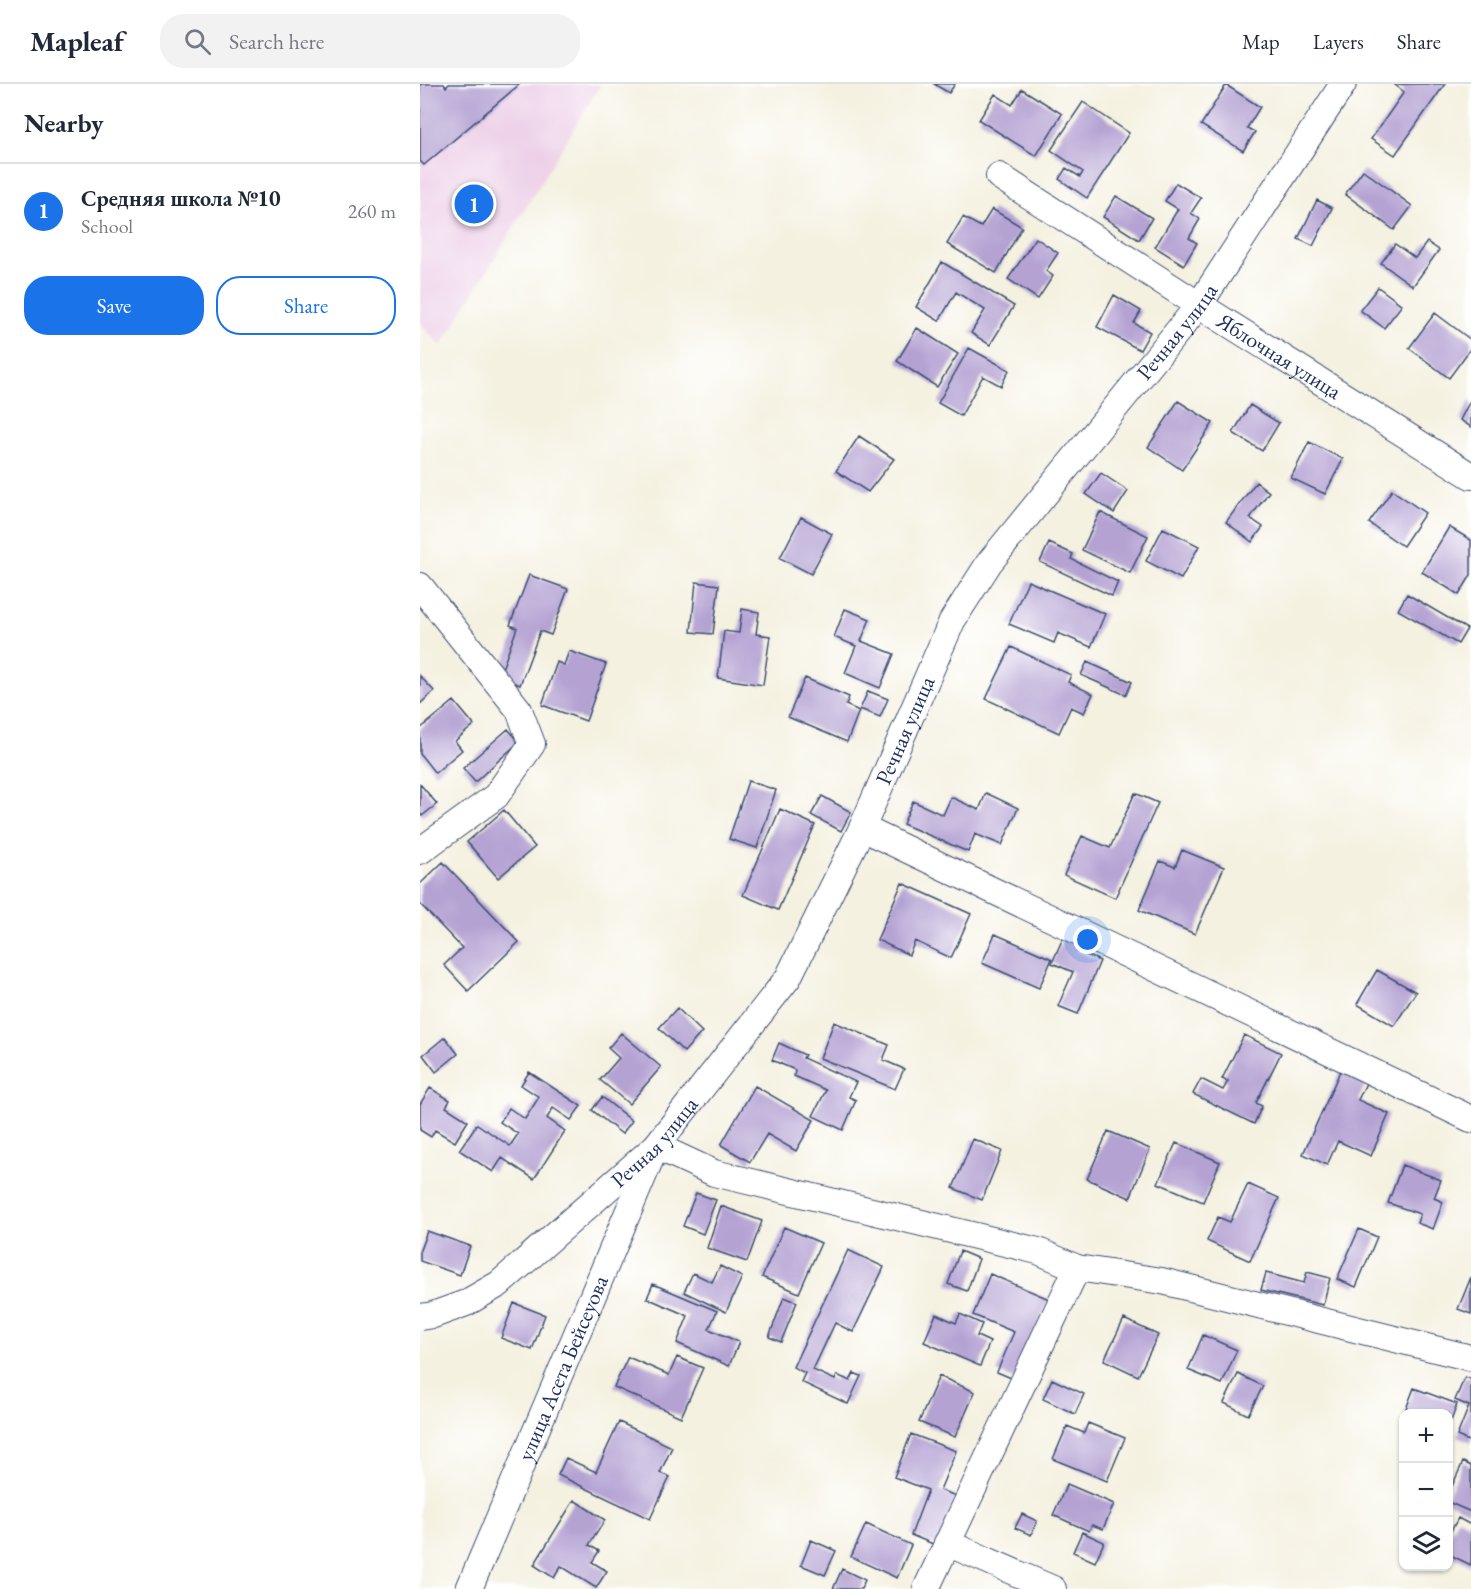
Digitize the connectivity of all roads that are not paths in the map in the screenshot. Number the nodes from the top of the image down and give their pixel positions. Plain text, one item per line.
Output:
1 (1343, 84) edge
2 (999, 176) dead end
3 (1198, 305) junction
4 (1471, 476) edge
5 (420, 585) edge
6 (862, 828) junction
7 (420, 851) edge
8 (1471, 1119) edge
9 (656, 1146) junction
10 (1077, 1268) junction
11 (420, 1317) edge
12 (1471, 1358) edge
13 (948, 1543) junction
14 (469, 1589) edge
15 (926, 1589) edge
16 (1053, 1589) edge

1 - 3 street, Речная улица
2 - 3 street, Яблочная улица
3 - 4 street, Яблочная улица
3 - 6 street, Речная улица
5 - 7 street
6 - 8 street
6 - 9 street, Речная улица
9 - 10 street
9 - 11 street, Речная улица
9 - 14 street, улица Асета Бейсеуова
10 - 12 street
10 - 13 street
13 - 15 street
13 - 16 street

